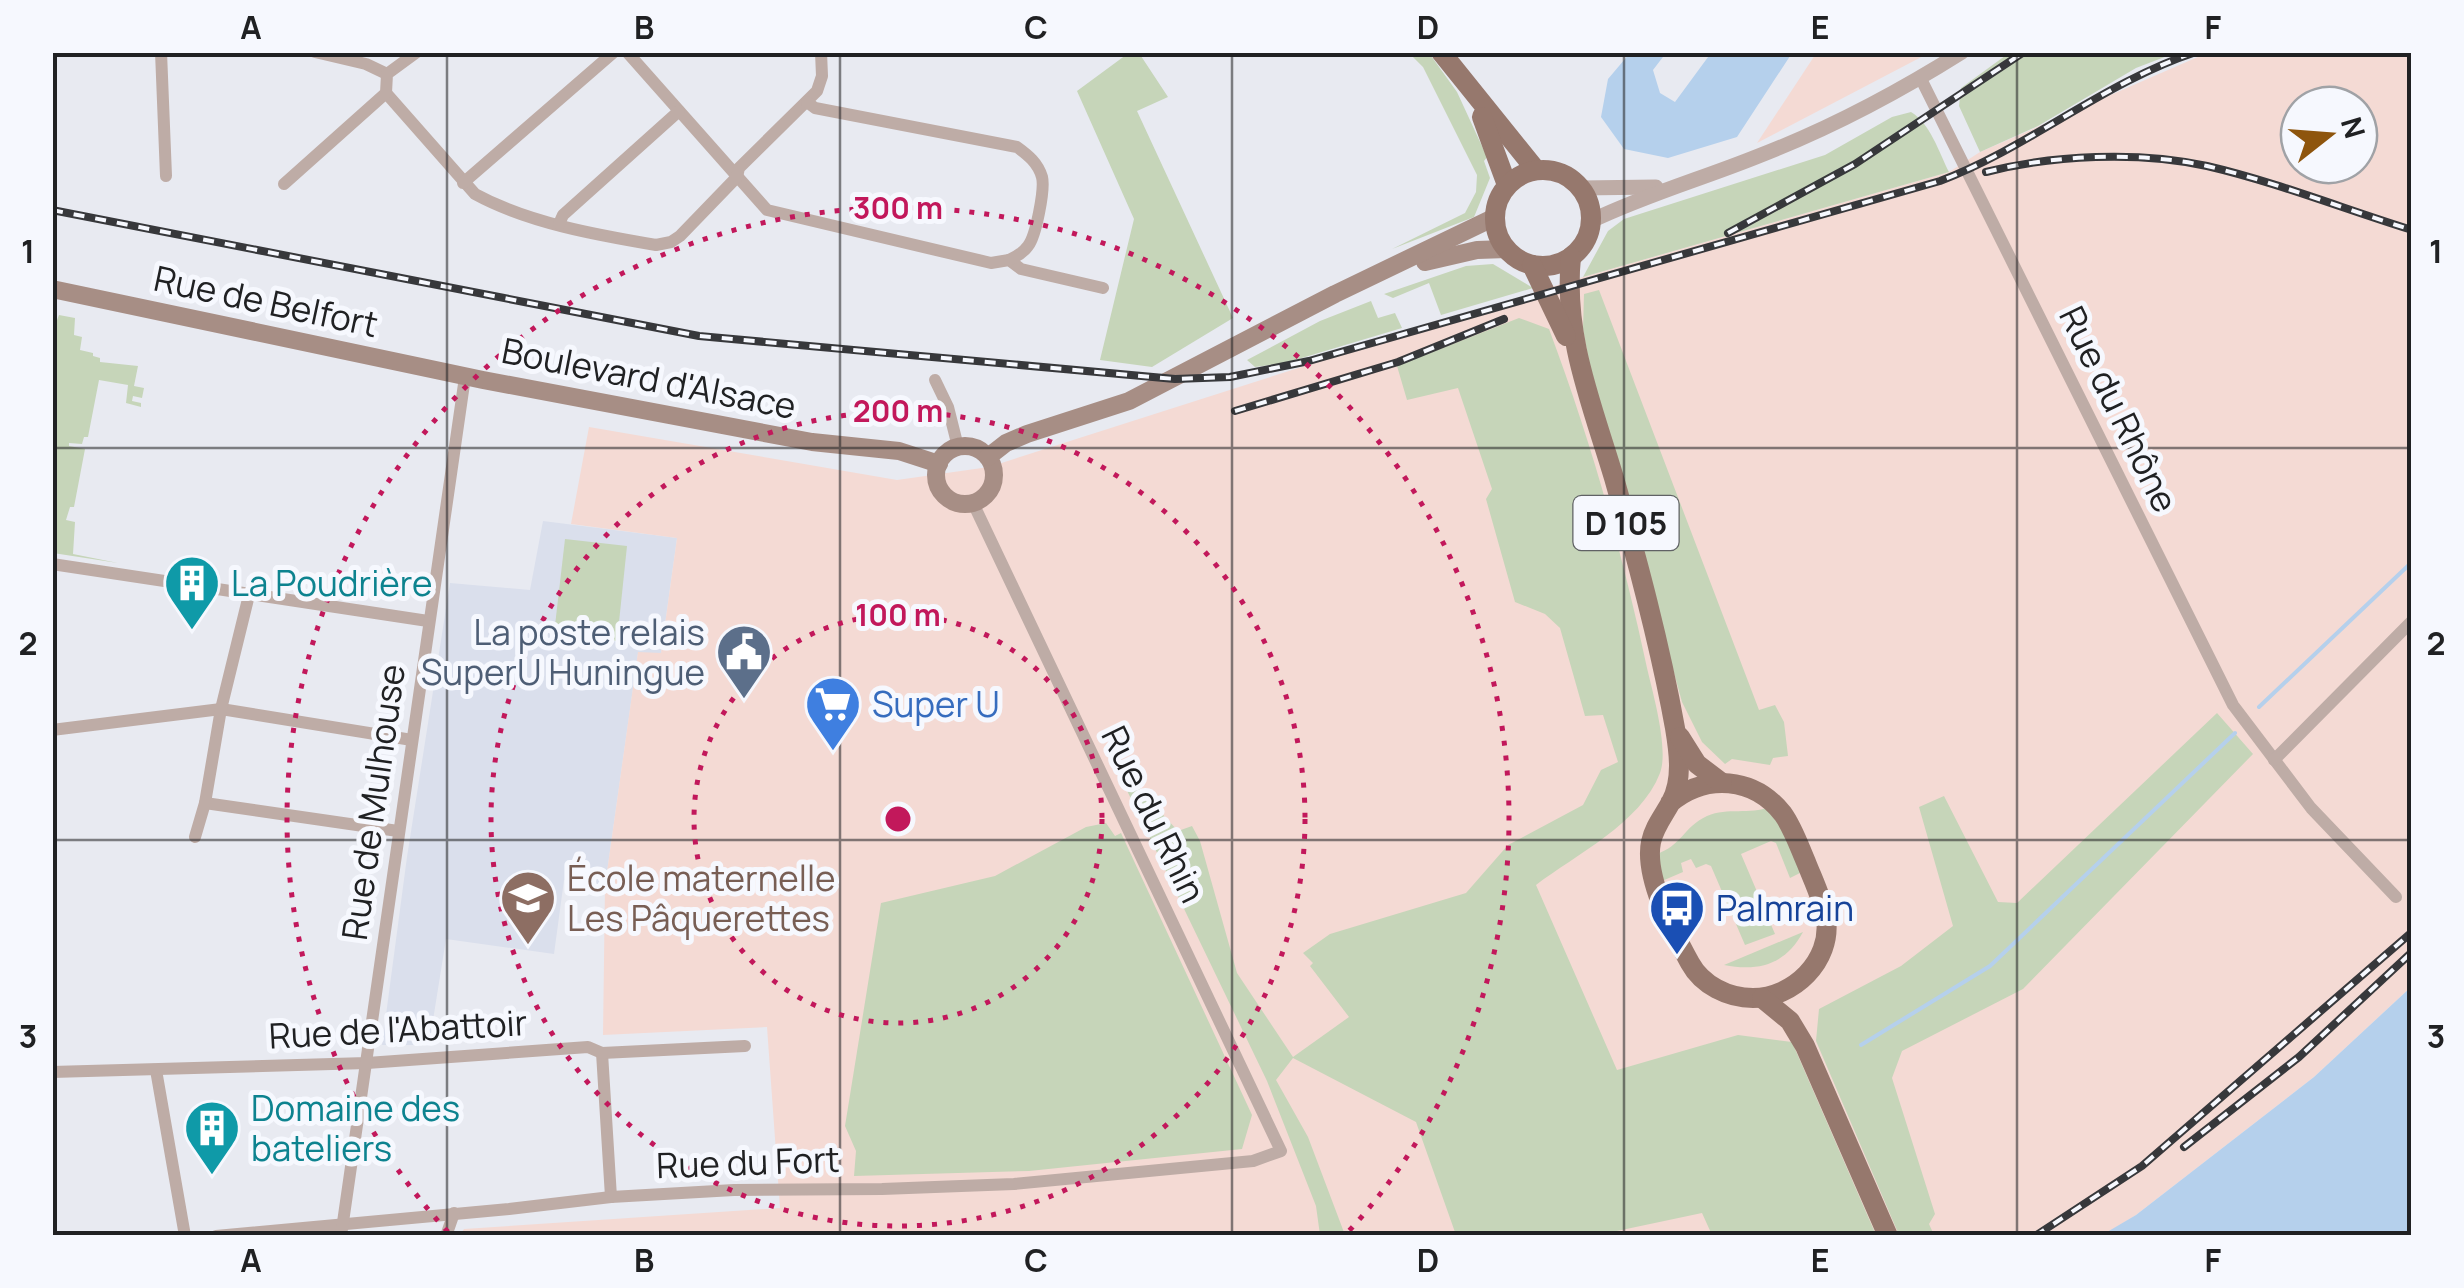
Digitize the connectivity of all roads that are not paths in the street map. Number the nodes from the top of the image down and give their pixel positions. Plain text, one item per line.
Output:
1 (161, 52) edge
2 (315, 52) edge
3 (417, 52) edge
4 (614, 52) edge
5 (628, 52) edge
6 (821, 52) edge
7 (1441, 52) edge
8 (1950, 56) edge
9 (387, 74) junction
10 (1921, 78) junction
11 (386, 93) junction
12 (1472, 93) junction
13 (807, 102) junction
14 (678, 111) junction
15 (1536, 170) junction
16 (166, 176) dead end
17 (737, 177) junction
18 (284, 184) dead end
19 (463, 184) junction
20 (1674, 184) junction
21 (1507, 186) junction
22 (1581, 188) junction
23 (1495, 217) junction
24 (1591, 221) junction
25 (560, 224) junction
26 (1506, 250) junction
27 (1571, 257) junction
28 (1009, 260) junction
29 (1532, 265) junction
30 (1381, 275) junction
31 (1103, 288) dead end
32 (52, 289) edge
33 (1578, 365) junction
34 (465, 377) junction
35 (935, 380) dead end
36 (958, 447) junction
37 (988, 457) junction
38 (938, 464) junction
39 (973, 503) junction
40 (52, 564) edge
41 (249, 595) junction
42 (428, 621) junction
43 (2412, 621) edge
44 (221, 708) junction
45 (1675, 728) junction
46 (52, 730) edge
47 (412, 740) junction
48 (2274, 760) junction
49 (1722, 783) junction
50 (205, 802) junction
51 (1670, 803) junction
52 (398, 832) junction
53 (195, 837) dead end
54 (2396, 897) dead end
55 (1801, 980) junction
56 (1762, 998) junction
57 (745, 1046) dead end
58 (1806, 1046) junction
59 (602, 1053) junction
60 (367, 1063) junction
61 (156, 1070) junction
62 (52, 1072) edge
63 (1281, 1150) joint
64 (611, 1197) junction
65 (454, 1213) junction
66 (341, 1230) edge
67 (184, 1236) edge
68 (216, 1236) edge
69 (446, 1236) edge
70 (1888, 1236) edge

1 - 16 street
2 - 9 street
3 - 9 street
4 - 19 street
5 - 14 street
6 - 13 street
7 - 12 main road
8 - 10 street
9 - 11 street
10 - 20 street
10 - 48 street, Rue du Rhône
11 - 18 street
11 - 19 street
12 - 15 main road
12 - 21 main road
13 - 17 street
13 - 28 street
14 - 17 street
14 - 25 street
15 - 21 main road
15 - 22 main road
17 - 25 street
17 - 28 street
19 - 25 street
20 - 22 street
20 - 24 street
21 - 23 main road
22 - 24 main road
23 - 26 main road
23 - 30 main road
24 - 27 main road
26 - 29 main road
26 - 30 main road
27 - 29 main road
27 - 33 main road, D 105
28 - 31 street
29 - 33 main road, D 105
30 - 37 main road
32 - 34 main road, Rue de Belfort
33 - 45 main road, D 105
34 - 38 main road, Boulevard d'Alsace
34 - 42 street, Rue de Mulhouse
35 - 36 street
36 - 37 main road
36 - 38 main road
37 - 39 main road
38 - 39 main road
39 - 63 street, Rue du Rhin
40 - 41 street
41 - 42 street
41 - 44 street
42 - 47 street, Rue de Mulhouse
43 - 48 street
44 - 46 street
44 - 47 street
44 - 50 street
45 - 49 main road, D 105
45 - 51 main road, D 105
47 - 52 street, Rue de Mulhouse
48 - 54 street, Rue du Rhône
49 - 51 main road
49 - 55 main road
50 - 52 street
50 - 53 street
51 - 56 main road
52 - 60 street, Rue de Mulhouse
55 - 56 main road
55 - 58 main road
56 - 58 main road
57 - 59 street, Rue de l'Abattoir
58 - 70 main road
59 - 60 street, Rue de l'Abattoir
59 - 64 street
60 - 61 street, Rue de l'Abattoir
60 - 66 street, Rue de Mulhouse
61 - 62 street, Rue de l'Abattoir
61 - 67 street
63 - 64 street, Rue du Fort
64 - 65 street, Rue du Fort
65 - 66 street, Rue du Fort
65 - 69 street
66 - 68 street, Rue du Fort

